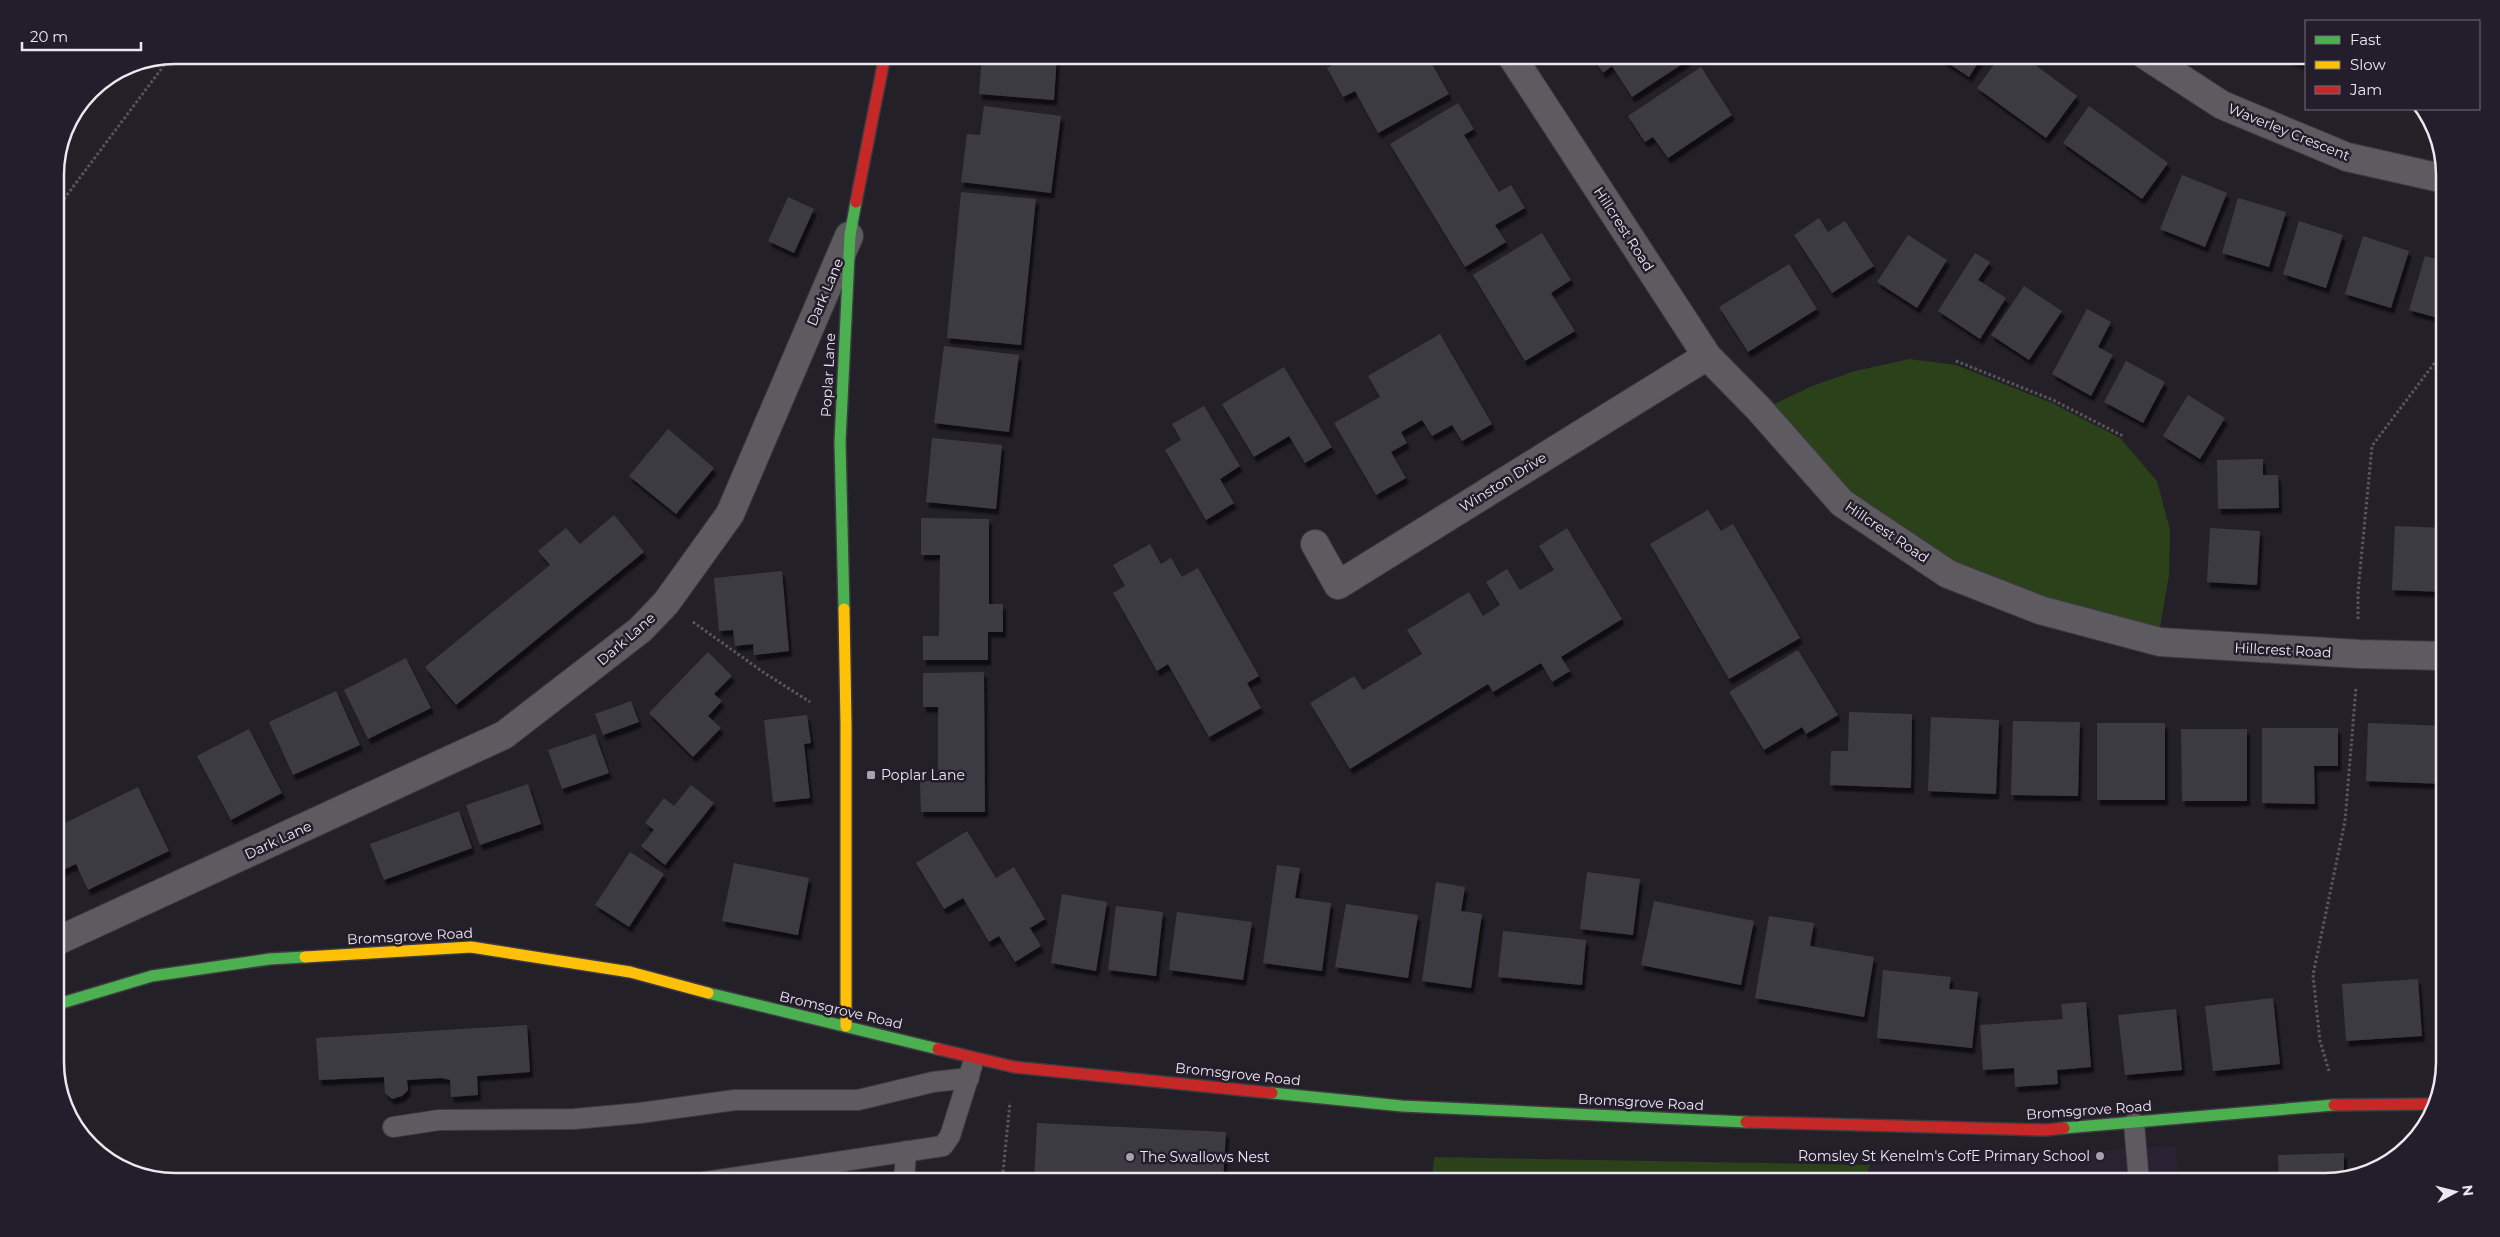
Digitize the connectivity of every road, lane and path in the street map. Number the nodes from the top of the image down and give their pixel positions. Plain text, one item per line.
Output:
1 (883, 64) edge
2 (1517, 64) edge
3 (2159, 64) edge
4 (164, 65) edge
5 (2436, 177) edge
6 (64, 198) edge
7 (850, 235) junction
8 (1707, 356) junction
9 (1956, 361) dead end
10 (2436, 361) edge
11 (2123, 436) dead end
12 (1315, 544) dead end
13 (666, 603) junction
14 (2359, 654) junction
15 (2436, 656) edge
16 (846, 725) junction
17 (64, 938) edge
18 (64, 1002) edge
19 (846, 1026) junction
20 (976, 1058) junction
21 (1014, 1067) junction
22 (969, 1078) junction
23 (2428, 1104) edge
24 (2338, 1105) junction
25 (2134, 1123) junction
26 (393, 1127) dead end
27 (906, 1152) junction
28 (765, 1173) edge
29 (905, 1173) edge
30 (1003, 1173) edge
31 (2138, 1173) edge

1 - 7 main road, Dark Lane
2 - 8 street, Hillcrest Road
3 - 5 street, Waverley Crescent
4 - 6 path
7 - 13 street, Dark Lane
7 - 16 main road, Poplar Lane
8 - 12 street, Winston Drive
8 - 14 street, Hillcrest Road
9 - 11 path
10 - 14 path
13 - 16 path
13 - 17 street, Dark Lane
14 - 15 street, Hillcrest Road
14 - 24 path
16 - 19 main road, Poplar Lane
18 - 19 main road, Bromsgrove Road
19 - 20 main road, Bromsgrove Road
20 - 21 main road, Bromsgrove Road
20 - 22 lane
21 - 25 main road, Bromsgrove Road
21 - 30 path
22 - 26 lane
22 - 27 lane
23 - 24 main road, Bromsgrove Road
24 - 25 main road, Bromsgrove Road
25 - 31 lane
27 - 28 lane
27 - 29 lane

